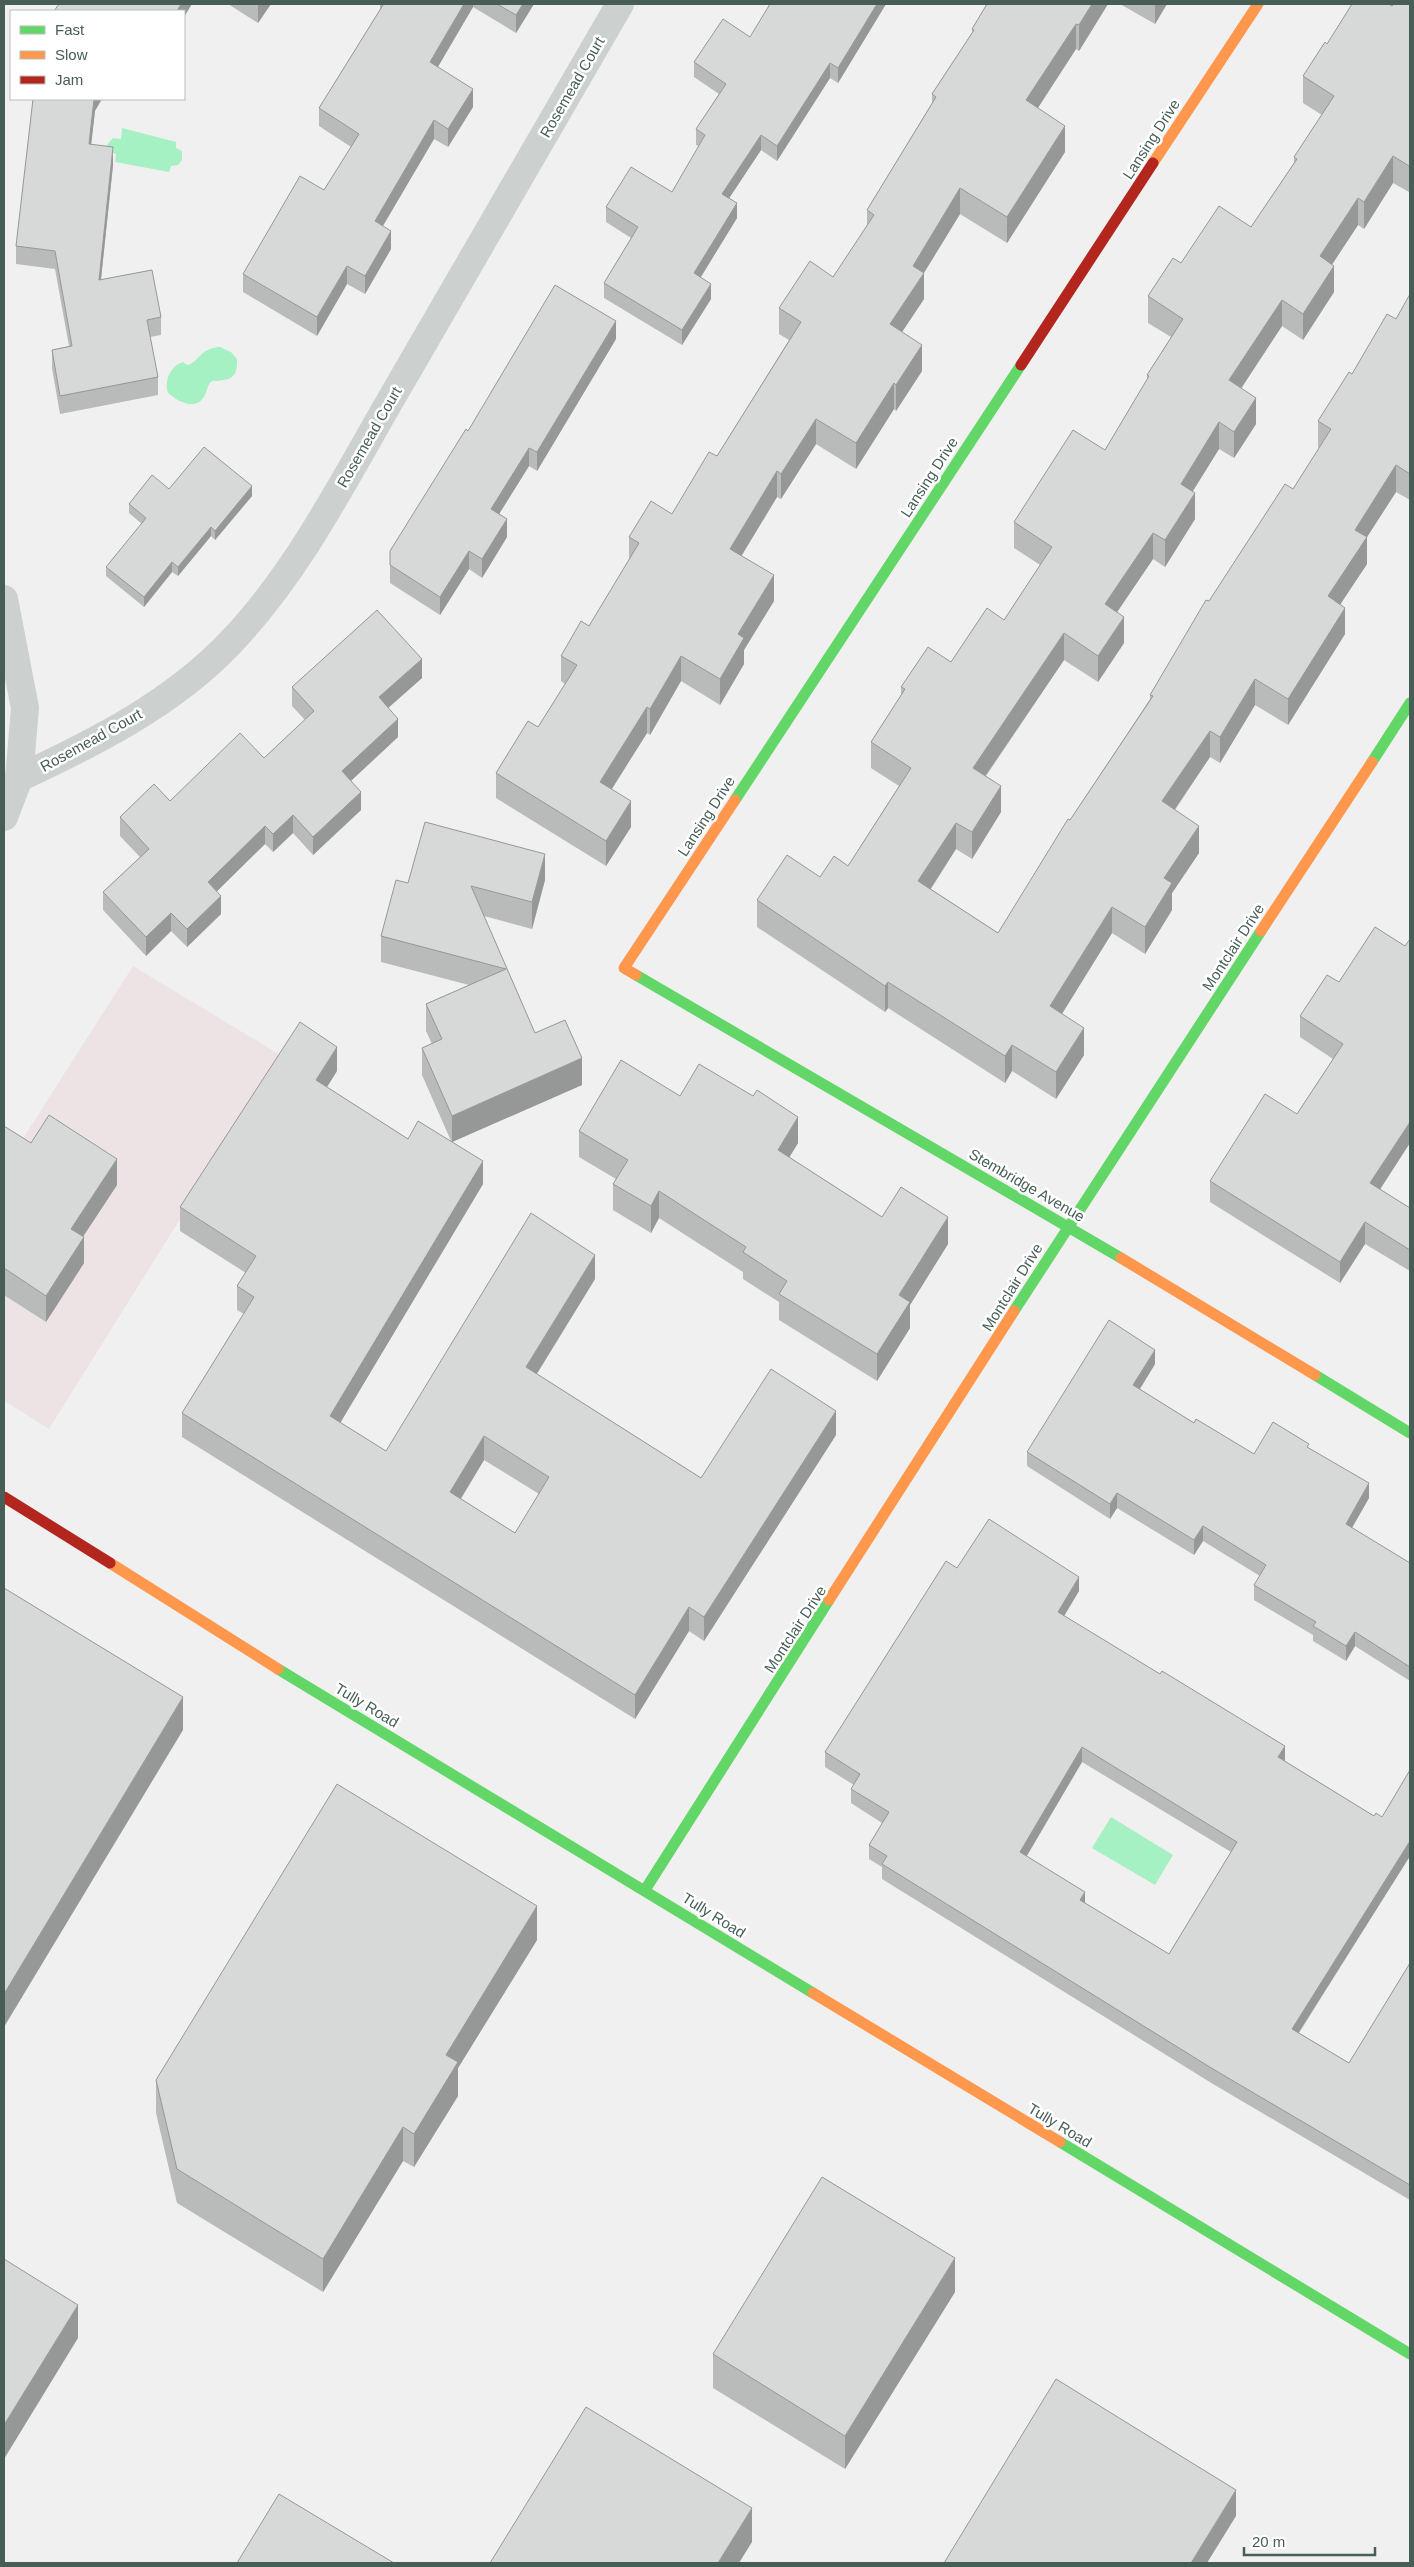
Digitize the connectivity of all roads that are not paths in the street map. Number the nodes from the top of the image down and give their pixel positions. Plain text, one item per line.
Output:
1 (620, 4) edge
2 (1258, 4) edge
3 (4, 599) edge
4 (1410, 703) edge
5 (19, 778) junction
6 (4, 817) edge
7 (624, 968) joint
8 (1068, 1226) junction
9 (1410, 1433) edge
10 (4, 1497) edge
11 (645, 1890) junction
12 (1410, 2354) edge

1 - 5 street, Rosemead Court
2 - 7 street, Lansing Drive
3 - 5 street
4 - 8 street, Montclair Drive
5 - 6 street
7 - 8 street, Stembridge Avenue
8 - 9 street, Stembridge Avenue
8 - 11 street, Montclair Drive
10 - 11 street, Tully Road
11 - 12 street, Tully Road

